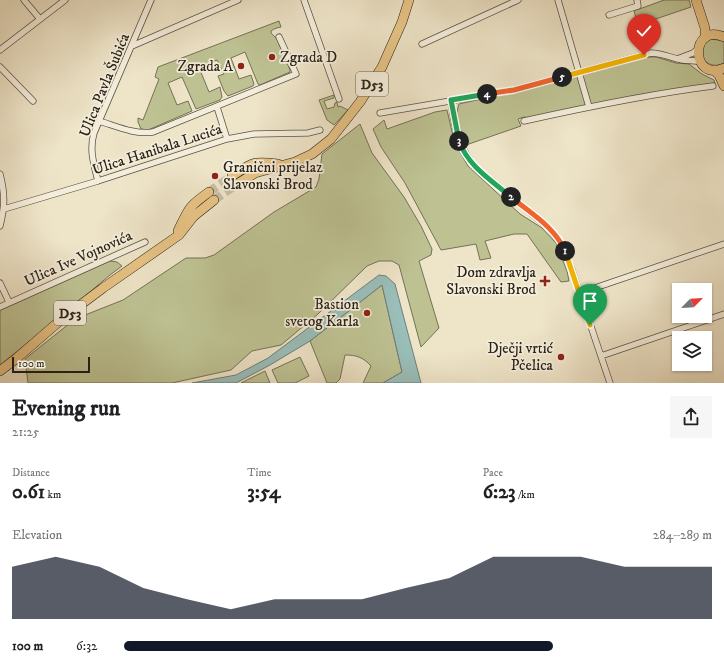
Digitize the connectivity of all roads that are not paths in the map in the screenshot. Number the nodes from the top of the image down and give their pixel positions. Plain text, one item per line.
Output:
1 (24, 0) edge
2 (65, 0) edge
3 (151, 0) edge
4 (238, 0) edge
5 (304, 0) edge
6 (409, 0) edge
7 (518, 0) edge
8 (558, 0) edge
9 (637, 0) edge
10 (696, 0) edge
11 (701, 0) edge
12 (609, 15) dead end
13 (40, 19) junction
14 (721, 36) edge
15 (280, 37) dead end
16 (705, 38) junction
17 (422, 44) dead end
18 (132, 46) junction
19 (698, 48) junction
20 (0, 50) edge
21 (677, 59) junction
22 (700, 62) junction
23 (0, 66) edge
24 (724, 68) edge
25 (714, 70) junction
26 (579, 73) junction
27 (713, 86) dead end
28 (724, 86) edge
29 (339, 99) dead end
30 (451, 100) junction
31 (33, 101) dead end
32 (589, 106) junction
33 (217, 107) junction
34 (380, 113) dead end
35 (99, 121) junction
36 (524, 121) dead end
37 (320, 130) dead end
38 (227, 139) junction
39 (288, 164) junction
40 (0, 174) edge
41 (232, 176) tunnel mouth
42 (98, 181) junction
43 (237, 184) tunnel mouth
44 (209, 192) tunnel mouth
45 (214, 200) tunnel mouth
46 (4, 209) junction
47 (0, 226) edge
48 (171, 240) junction
49 (144, 242) dead end
50 (724, 244) edge
51 (0, 283) edge
52 (580, 293) junction
53 (9, 302) junction
54 (0, 307) edge
55 (724, 314) edge
56 (601, 356) junction
57 (0, 371) edge
58 (610, 383) edge

1 - 13 street
2 - 13 street
3 - 18 street, Ulica Pavla Šubića
4 - 18 street
5 - 29 street
6 - 39 main road, D53
7 - 17 street
8 - 26 street
9 - 12 street
10 - 16 main road
11 - 14 main road
13 - 20 street
14 - 16 main road
15 - 33 street
16 - 19 main road
18 - 35 street, Ulica Pavla Šubića
19 - 21 street
19 - 22 main road
21 - 22 street
21 - 26 street
22 - 25 main road
23 - 31 street
24 - 25 main road
25 - 28 main road
26 - 30 street
26 - 32 street
27 - 32 street
30 - 34 street
30 - 52 street
32 - 36 street
33 - 35 street
33 - 38 street
35 - 42 street, Ulica Pavla Šubića
37 - 38 street, Ulica Hanibala Lucića
38 - 42 street, Ulica Hanibala Lucića
39 - 41 main road, D53
39 - 43 main road, D53
40 - 46 street
42 - 46 street, Ulica Hanibala Lucića
44 - 48 main road, D53
45 - 48 main road, D53
46 - 47 street
48 - 57 main road, D53
49 - 53 street, Ulica Ive Vojnovića
50 - 52 street
51 - 53 street
52 - 56 street
53 - 54 street, Ulica Ive Vojnovića
55 - 56 street
56 - 58 street

